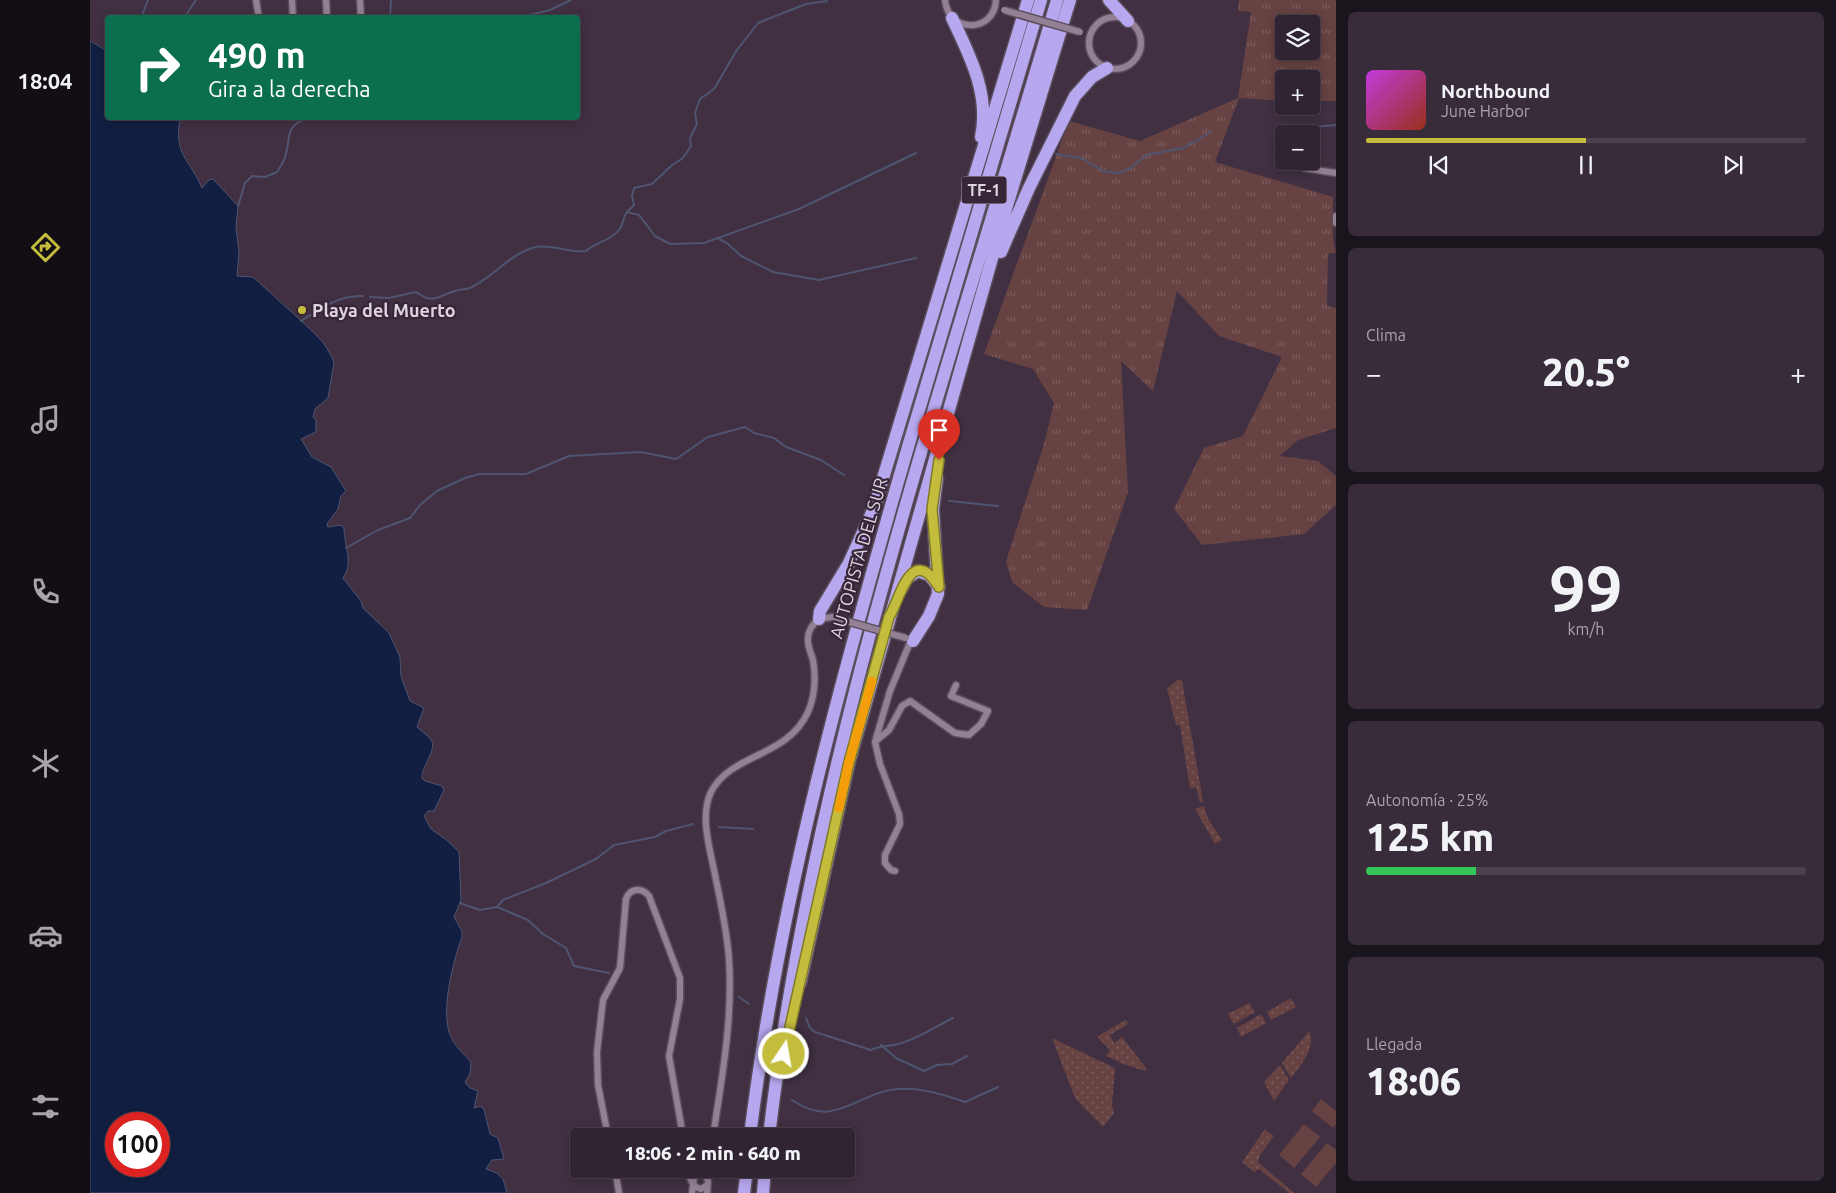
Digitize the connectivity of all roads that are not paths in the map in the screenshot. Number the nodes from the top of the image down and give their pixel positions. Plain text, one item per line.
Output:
1 (256, 0) edge
2 (292, 0) edge
3 (326, 0) edge
4 (360, 0) edge
5 (945, 0) edge
6 (996, 0) edge
7 (1028, 0) edge
8 (1042, 0) edge
9 (1057, 0) edge
10 (1070, 0) edge
11 (1110, 0) edge
12 (995, 8) junction
13 (258, 15) edge
14 (293, 15) edge
15 (327, 15) edge
16 (361, 15) edge
17 (952, 18) junction
18 (1128, 21) junction
19 (1090, 35) junction
20 (1107, 68) junction
21 (1317, 170) edge
22 (1336, 173) edge
23 (966, 203) junction
24 (1336, 216) edge
25 (1336, 223) edge
26 (944, 278) junction
27 (981, 298) junction
28 (928, 380) junction
29 (941, 444) junction
30 (939, 587) junction
31 (889, 617) junction
32 (819, 618) junction
33 (910, 639) junction
34 (956, 685) dead end
35 (875, 742) junction
36 (895, 871) dead end
37 (772, 1108) junction
38 (607, 1128) edge
39 (682, 1128) edge
40 (715, 1128) edge
41 (751, 1128) edge
42 (770, 1128) edge
43 (616, 1178) edge
44 (689, 1178) edge
45 (696, 1178) edge
46 (746, 1178) edge
47 (764, 1178) edge
48 (693, 1183) junction
49 (706, 1190) edge
50 (619, 1193) edge
51 (692, 1193) edge
52 (744, 1193) edge
53 (763, 1193) edge

1 - 13 street
2 - 14 street
3 - 15 street
4 - 16 street
5 - 17 street
6 - 12 street
7 - 23 highway
8 - 28 highway, AUTOPISTA DEL SUR / TF-1
9 - 37 highway, AUTOPISTA DEL SUR / TF-1
10 - 27 highway
11 - 18 highway
12 - 17 street
12 - 19 street, bridge
17 - 23 highway
18 - 19 street
18 - 20 street
19 - 20 street
20 - 27 highway
21 - 22 street
23 - 26 highway
24 - 25 street
26 - 28 highway
26 - 32 highway
27 - 29 highway
28 - 41 highway, AUTOPISTA DEL SUR / TF-1
29 - 30 highway
29 - 31 highway
30 - 31 highway
30 - 33 highway
31 - 37 highway
32 - 33 street, bridge
32 - 40 street
33 - 35 street
34 - 35 street
35 - 36 street
37 - 42 highway, AUTOPISTA DEL SUR / TF-1
38 - 39 street
43 - 50 street
44 - 48 street
45 - 48 street
46 - 52 highway
47 - 53 highway
48 - 49 street
48 - 51 street

